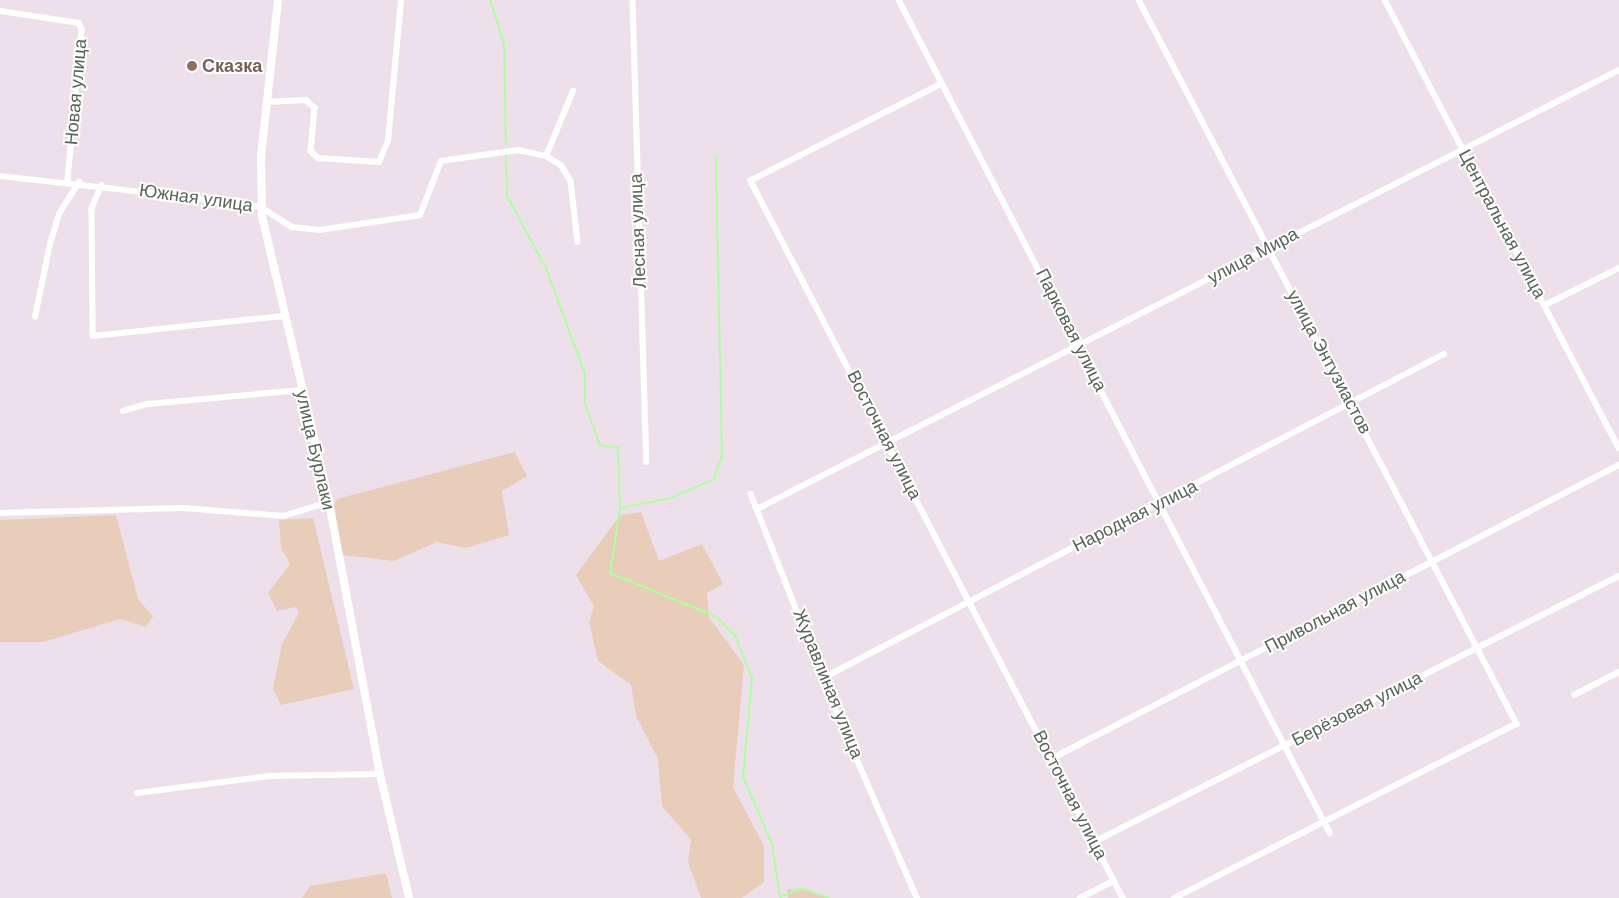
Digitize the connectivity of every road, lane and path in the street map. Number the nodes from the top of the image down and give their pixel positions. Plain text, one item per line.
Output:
1 (278, 0) edge
2 (401, 0) edge
3 (633, 0) edge
4 (899, 0) edge
5 (1139, 0) edge
6 (1385, 0) edge
7 (0, 11) edge
8 (1619, 70) edge
9 (942, 84) junction
10 (573, 91) dead end
11 (266, 102) junction
12 (1462, 150) junction
13 (546, 156) junction
14 (0, 176) edge
15 (68, 181) junction
16 (79, 182) junction
17 (102, 185) junction
18 (261, 207) junction
19 (578, 242) dead end
20 (1269, 247) junction
21 (1619, 268) edge
22 (1545, 305) junction
23 (283, 316) junction
24 (35, 317) dead end
25 (1080, 347) junction
26 (1444, 354) dead end
27 (301, 390) junction
28 (1351, 405) junction
29 (123, 411) dead end
30 (889, 444) junction
31 (1619, 448) edge
32 (647, 462) dead end
33 (1619, 465) edge
34 (751, 494) dead end
35 (328, 502) junction
36 (1161, 503) junction
37 (758, 509) junction
38 (0, 513) edge
39 (1434, 559) junction
40 (1619, 576) edge
41 (969, 600) junction
42 (1478, 648) junction
43 (1241, 662) junction
44 (1619, 672) edge
45 (825, 677) junction
46 (1574, 695) dead end
47 (1284, 746) junction
48 (1051, 759) junction
49 (380, 774) junction
50 (137, 793) dead end
51 (1325, 822) junction
52 (1330, 834) dead end
53 (1094, 842) junction
54 (1114, 881) junction
55 (409, 898) edge
56 (917, 898) edge
57 (1080, 898) edge
58 (1123, 898) edge
59 (1175, 898) edge

1 - 11 street, улица Бурлаки
2 - 11 street
3 - 32 street, Лесная улица
4 - 9 street, Парковая улица
5 - 20 street, улица Энтузиастов
6 - 12 street, Центральная улица
7 - 15 street, Новая улица
8 - 12 street, улица Мира
9 - 25 street, Парковая улица
9 - 30 street, Восточная улица
10 - 13 street
11 - 18 street, улица Бурлаки
12 - 20 street, улица Мира
12 - 22 street, Центральная улица
13 - 18 street, Южная улица
13 - 19 street, Южная улица
14 - 15 street, Южная улица
15 - 16 street, Южная улица
16 - 17 street, Южная улица
16 - 24 street
17 - 18 street, Южная улица
17 - 23 street
18 - 23 street, улица Бурлаки
20 - 25 street, улица Мира
20 - 28 street, улица Энтузиастов
21 - 22 street
22 - 31 street, Центральная улица
23 - 27 street, улица Бурлаки
25 - 30 street, улица Мира
25 - 36 street, Парковая улица
26 - 28 street, Народная улица
27 - 29 street
27 - 35 street, улица Бурлаки
28 - 36 street, Народная улица
28 - 39 street, улица Энтузиастов
30 - 37 street, улица Мира
30 - 41 street, Восточная улица
33 - 39 street, Привольная улица
34 - 37 street, Журавлиная улица
35 - 38 street
35 - 49 street, улица Бурлаки
36 - 41 street, Народная улица
36 - 43 street, Парковая улица
37 - 45 street, Журавлиная улица
39 - 42 street, улица Энтузиастов
39 - 43 street, Привольная улица
40 - 42 street, Берёзовая улица
41 - 45 street, Народная улица
41 - 48 street, Восточная улица
42 - 47 street, Берёзовая улица
42 - 51 street, улица Энтузиастов
43 - 47 street, Парковая улица
43 - 48 street, Привольная улица
44 - 46 street
45 - 56 street, Журавлиная улица
47 - 51 street, Парковая улица
47 - 53 street, Берёзовая улица
48 - 53 street, Восточная улица
49 - 50 street
49 - 55 street, улица Бурлаки
51 - 52 street, Парковая улица
51 - 59 street
53 - 54 street, Восточная улица
54 - 57 street
54 - 58 street, Восточная улица

